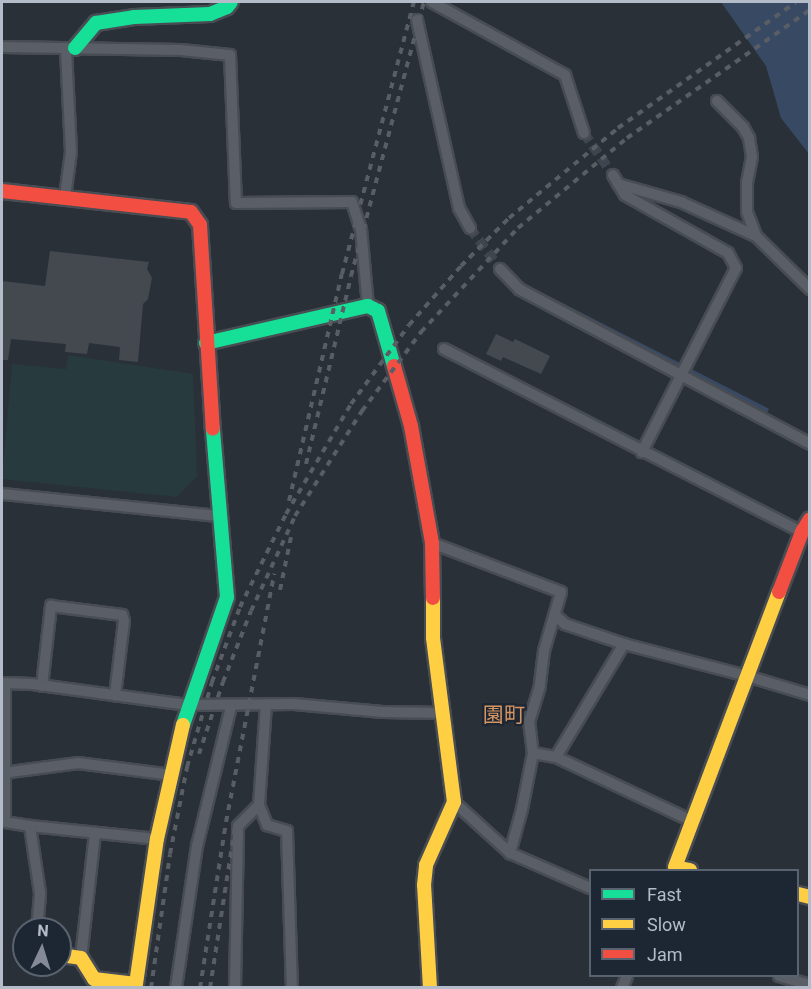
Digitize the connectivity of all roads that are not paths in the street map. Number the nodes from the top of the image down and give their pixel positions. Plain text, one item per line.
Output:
1 (231, 2) edge
2 (432, 2) edge
3 (417, 20) dead end
4 (2, 47) edge
5 (71, 48) junction
6 (717, 101) dead end
7 (584, 134) tunnel mouth
8 (2, 191) edge
9 (65, 197) junction
10 (470, 228) tunnel mouth
11 (756, 236) junction
12 (500, 268) tunnel mouth
13 (810, 290) edge
14 (368, 306) junction
15 (206, 343) junction
16 (444, 349) dead end
17 (681, 376) junction
18 (810, 444) edge
19 (642, 452) junction
20 (2, 494) edge
21 (810, 508) edge
22 (218, 516) junction
23 (809, 519) edge
24 (802, 532) junction
25 (432, 543) junction
26 (555, 615) junction
27 (624, 644) junction
28 (747, 676) junction
29 (42, 686) junction
30 (115, 695) junction
31 (810, 695) edge
32 (266, 704) junction
33 (188, 705) junction
34 (231, 707) junction
35 (442, 713) junction
36 (533, 753) junction
37 (556, 757) junction
38 (172, 775) junction
39 (3, 777) edge
40 (454, 802) junction
41 (259, 805) junction
42 (692, 821) junction
43 (30, 826) junction
44 (95, 833) junction
45 (157, 839) junction
46 (510, 853) junction
47 (674, 869) edge
48 (589, 887) edge
49 (37, 917) edge
50 (72, 957) edge
51 (81, 958) junction
52 (785, 977) edge
53 (810, 985) edge
54 (135, 986) edge
55 (176, 987) edge
56 (235, 987) edge
57 (292, 987) edge
58 (430, 987) edge

1 - 5 street
2 - 7 street
3 - 10 street
4 - 5 street
5 - 9 street
5 - 14 street
6 - 11 street
8 - 9 street
9 - 15 street
11 - 13 street
11 - 17 street
12 - 17 street
14 - 15 street
14 - 25 street
15 - 22 street
16 - 19 street
17 - 18 street
17 - 19 street
19 - 24 street
20 - 22 street
21 - 23 street
22 - 33 street
23 - 24 street
24 - 28 street
25 - 26 street
25 - 35 street
26 - 27 street
26 - 36 street
27 - 28 street
27 - 37 street
28 - 31 street
28 - 42 street
29 - 30 street
29 - 30 street
29 - 39 street
30 - 33 street
32 - 34 street
32 - 35 street
32 - 41 street
33 - 34 street
33 - 38 street
34 - 55 street
35 - 40 street
36 - 37 street
36 - 46 street
37 - 42 street
38 - 39 street
38 - 45 street
39 - 43 street
40 - 46 street
40 - 58 street
41 - 56 street
41 - 57 street
42 - 47 street
43 - 44 street
43 - 49 street
44 - 45 street
44 - 51 street
45 - 54 street
46 - 48 street
50 - 51 street
51 - 54 street
52 - 53 street

